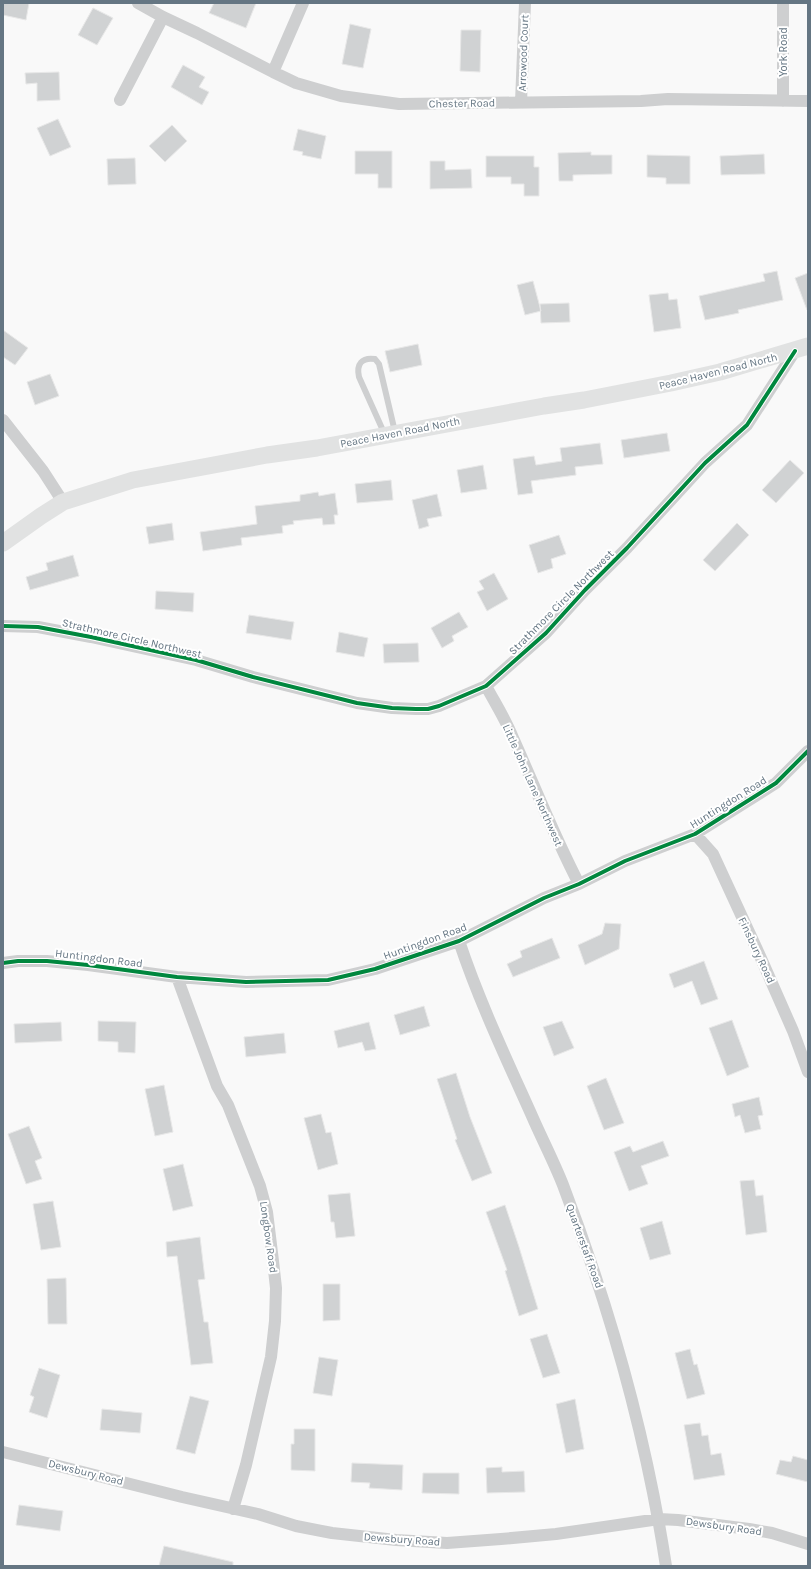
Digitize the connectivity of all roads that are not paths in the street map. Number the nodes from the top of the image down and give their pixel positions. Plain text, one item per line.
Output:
1 (138, 3) edge
2 (303, 3) edge
3 (524, 3) edge
4 (783, 3) edge
5 (163, 17) junction
6 (273, 72) junction
7 (120, 100) dead end
8 (783, 101) junction
9 (808, 101) edge
10 (521, 102) junction
11 (802, 348) edge
12 (3, 420) edge
13 (390, 434) junction
14 (63, 502) junction
15 (3, 543) edge
16 (3, 626) edge
17 (486, 686) junction
18 (808, 751) edge
19 (695, 834) junction
20 (579, 884) junction
21 (459, 941) junction
22 (3, 963) edge
23 (177, 977) junction
24 (808, 1072) edge
25 (3, 1452) edge
26 (233, 1509) junction
27 (659, 1519) junction
28 (808, 1544) edge
29 (666, 1566) edge

1 - 5 street, Chester Road
2 - 6 street
3 - 10 street, Arrowood Court
4 - 8 street, York Road
5 - 6 street, Chester Road
5 - 7 street
6 - 10 street, Chester Road
8 - 9 street, Chester Road
8 - 10 street, Chester Road
11 - 13 main road, Peace Haven Road North
11 - 17 street, Strathmore Circle Northwest
12 - 14 street
13 - 13 lane
13 - 14 main road, Peace Haven Road North
14 - 15 main road, Peace Haven Road North
16 - 17 street, Strathmore Circle Northwest
17 - 20 street, Little John Lane Northwest
18 - 19 street, Huntingdon Road
19 - 20 street, Huntingdon Road
19 - 24 street, Finsbury Road
20 - 21 street, Huntingdon Road
21 - 23 street, Huntingdon Road
21 - 27 street, Quarterstaff Road
22 - 23 street, Huntingdon Road
23 - 26 street, Longbow Road
25 - 26 street, Dewsbury Road
26 - 27 street, Dewsbury Road
27 - 28 street, Dewsbury Road
27 - 29 street, Quarterstaff Road

